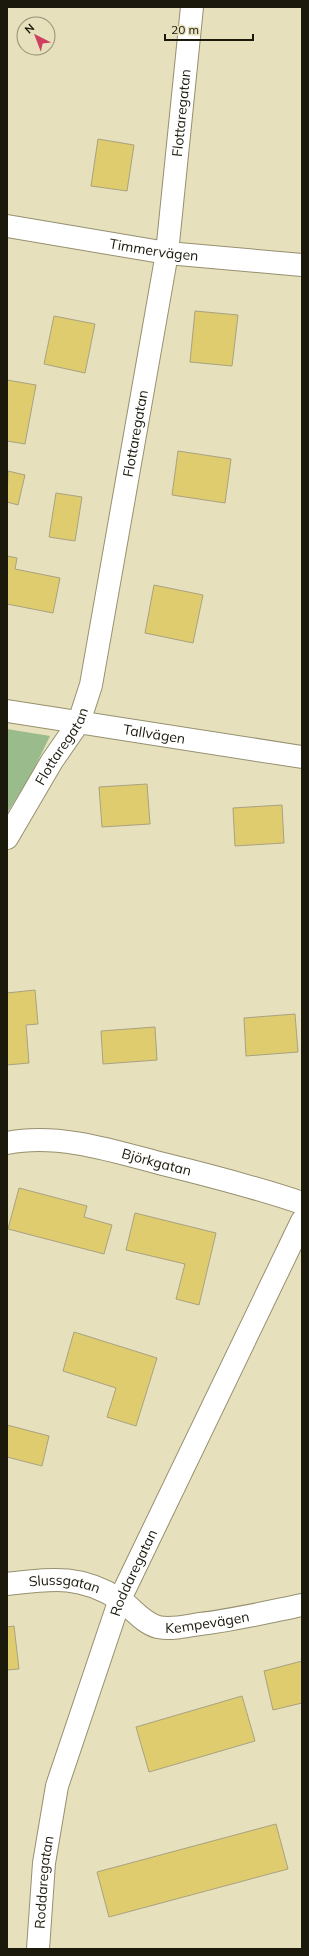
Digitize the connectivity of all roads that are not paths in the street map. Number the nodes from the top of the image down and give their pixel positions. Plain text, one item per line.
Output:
1 (192, 7) edge
2 (7, 226) edge
3 (167, 253) junction
4 (302, 264) edge
5 (7, 711) edge
6 (79, 722) junction
7 (302, 758) edge
8 (7, 838) edge
9 (7, 1143) edge
10 (302, 1203) edge
11 (302, 1221) edge
12 (7, 1584) edge
13 (120, 1600) junction
14 (302, 1605) edge
15 (38, 1949) edge

1 - 3 street, Flottaregatan
2 - 3 street, Timmervägen
3 - 4 street, Timmervägen
3 - 6 street, Flottaregatan
5 - 6 street, Tallvägen
6 - 7 street, Tallvägen
6 - 8 street, Flottaregatan
9 - 10 street, Björkgatan
11 - 13 street, Roddaregatan
12 - 13 street, Slussgatan
13 - 14 street, Kempevägen
13 - 15 street, Roddaregatan

